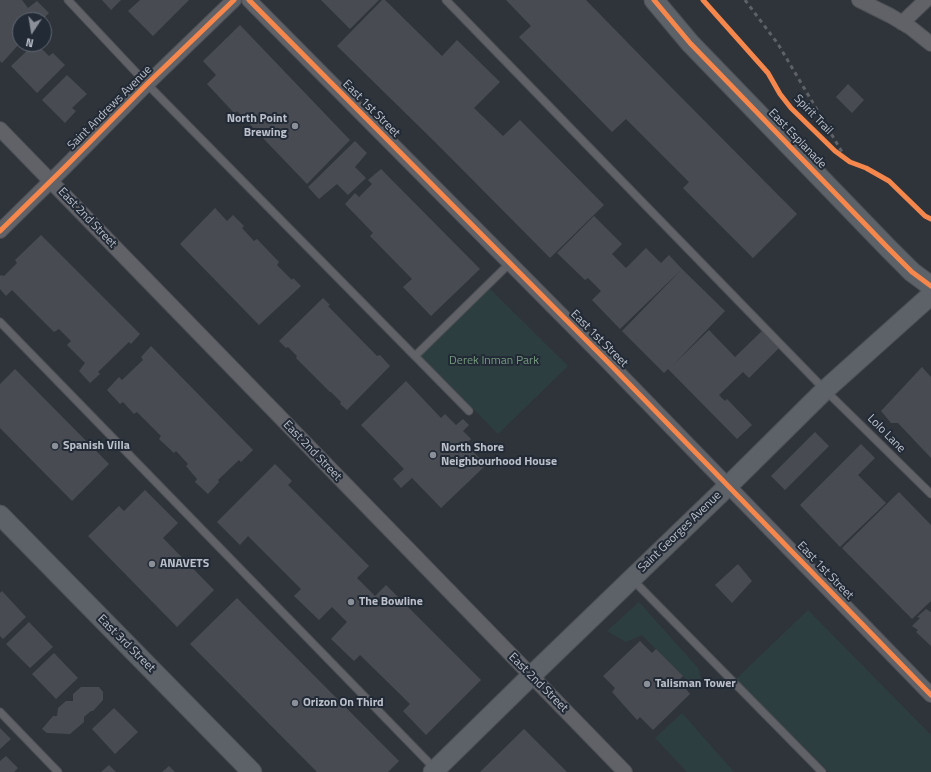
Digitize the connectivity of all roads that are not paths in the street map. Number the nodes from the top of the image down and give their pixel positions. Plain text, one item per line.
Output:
1 (68, 0) edge
2 (234, 0) edge
3 (249, 0) edge
4 (446, 0) edge
5 (654, 0) edge
6 (859, 0) edge
7 (926, 0) edge
8 (902, 23) junction
9 (931, 44) edge
10 (148, 84) junction
11 (0, 129) edge
12 (50, 181) junction
13 (0, 230) edge
14 (510, 263) junction
15 (931, 286) edge
16 (931, 295) edge
17 (0, 322) edge
18 (415, 356) junction
19 (824, 390) junction
20 (469, 411) dead end
21 (728, 486) junction
22 (931, 494) edge
23 (0, 515) edge
24 (632, 578) junction
25 (530, 676) junction
26 (931, 695) edge
27 (0, 712) edge
28 (435, 771) edge
29 (58, 772) edge
30 (252, 772) edge
31 (625, 772) edge
32 (822, 772) edge

1 - 10 lane
2 - 10 street, Saint Andrews Avenue
3 - 14 street, East 1st Street
4 - 19 lane, Lolo Lane
5 - 15 street, East Esplanade
6 - 8 street
7 - 8 street
8 - 9 street
10 - 12 street, Saint Andrews Avenue
10 - 18 lane
11 - 12 street, East 2nd Street
12 - 13 street, Saint Andrews Avenue
12 - 25 street, East 2nd Street
14 - 18 lane
14 - 21 street, East 1st Street
16 - 19 street, Saint Georges Avenue
17 - 28 lane
18 - 20 lane
19 - 21 street, Saint Georges Avenue
19 - 22 lane, Lolo Lane
21 - 24 street, Saint Georges Avenue
21 - 26 street, East 1st Street
23 - 30 street, East 3rd Street
24 - 25 street, Saint Georges Avenue
24 - 32 lane
25 - 28 street, Saint Georges Avenue
25 - 31 street, East 2nd Street
27 - 29 lane

